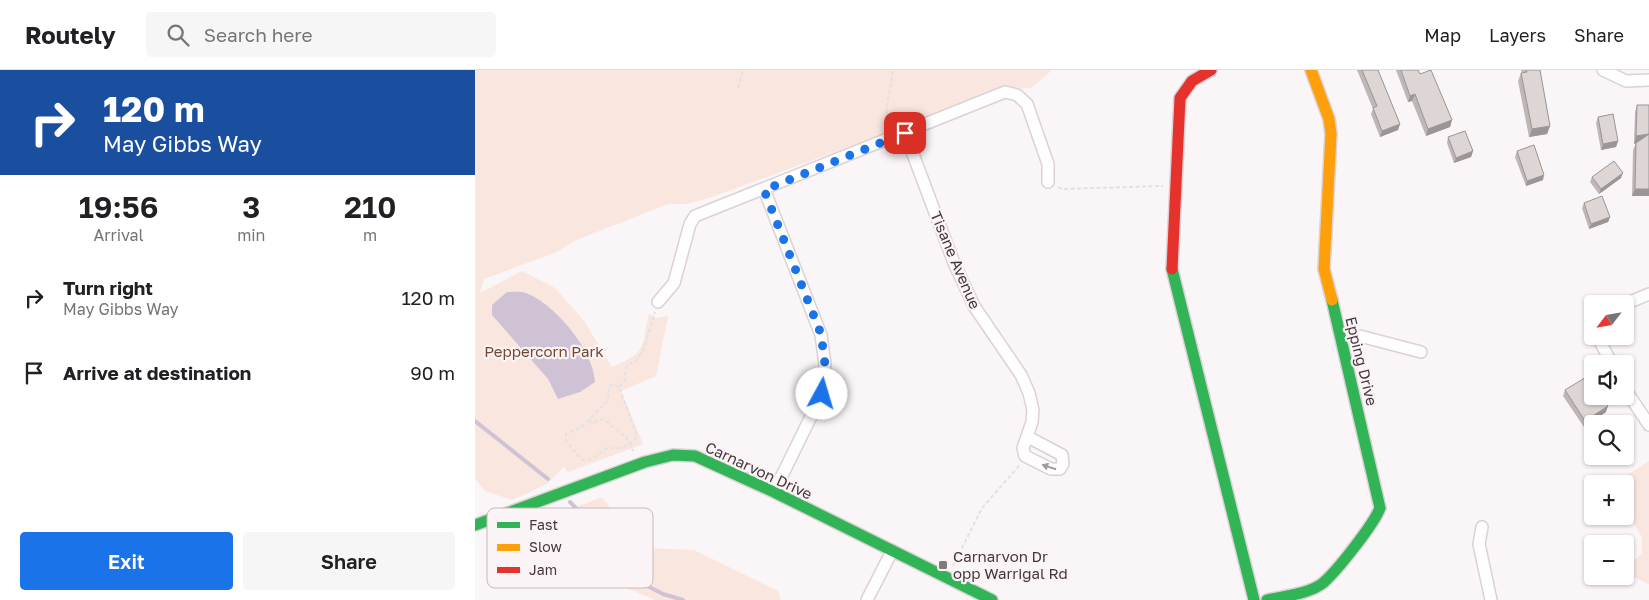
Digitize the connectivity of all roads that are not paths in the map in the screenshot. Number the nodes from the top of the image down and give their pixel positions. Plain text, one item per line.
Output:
1 (1211, 70) edge
2 (1311, 70) edge
3 (1603, 70) edge
4 (1649, 80) edge
5 (900, 136) junction
6 (1048, 182) road end
7 (764, 190) junction
8 (1649, 294) edge
9 (1634, 300) edge
10 (658, 302) road end
11 (1341, 340) junction
12 (1421, 352) dead end
13 (1634, 403) edge
14 (1649, 425) edge
15 (1028, 437) junction
16 (774, 492) junction
17 (520, 508) edge
18 (487, 520) edge
19 (475, 525) edge
20 (1482, 527) dead end
21 (892, 550) junction
22 (867, 600) edge
23 (992, 600) edge
24 (1253, 600) edge
25 (1267, 600) edge
26 (1491, 600) edge

1 - 24 street
2 - 11 street, Epping Drive
3 - 4 street
5 - 6 street
5 - 7 street
5 - 15 street, Tisane Avenue
7 - 10 street
7 - 16 street
8 - 9 street
11 - 12 street
11 - 25 street, Epping Drive
13 - 14 street
15 -> 15 street, Tisane Avenue
16 - 17 street, Carnarvon Drive
16 - 21 street, Carnarvon Drive
18 - 19 street, Carnarvon Drive
20 - 26 street
21 - 22 street
21 - 23 street, Carnarvon Drive

